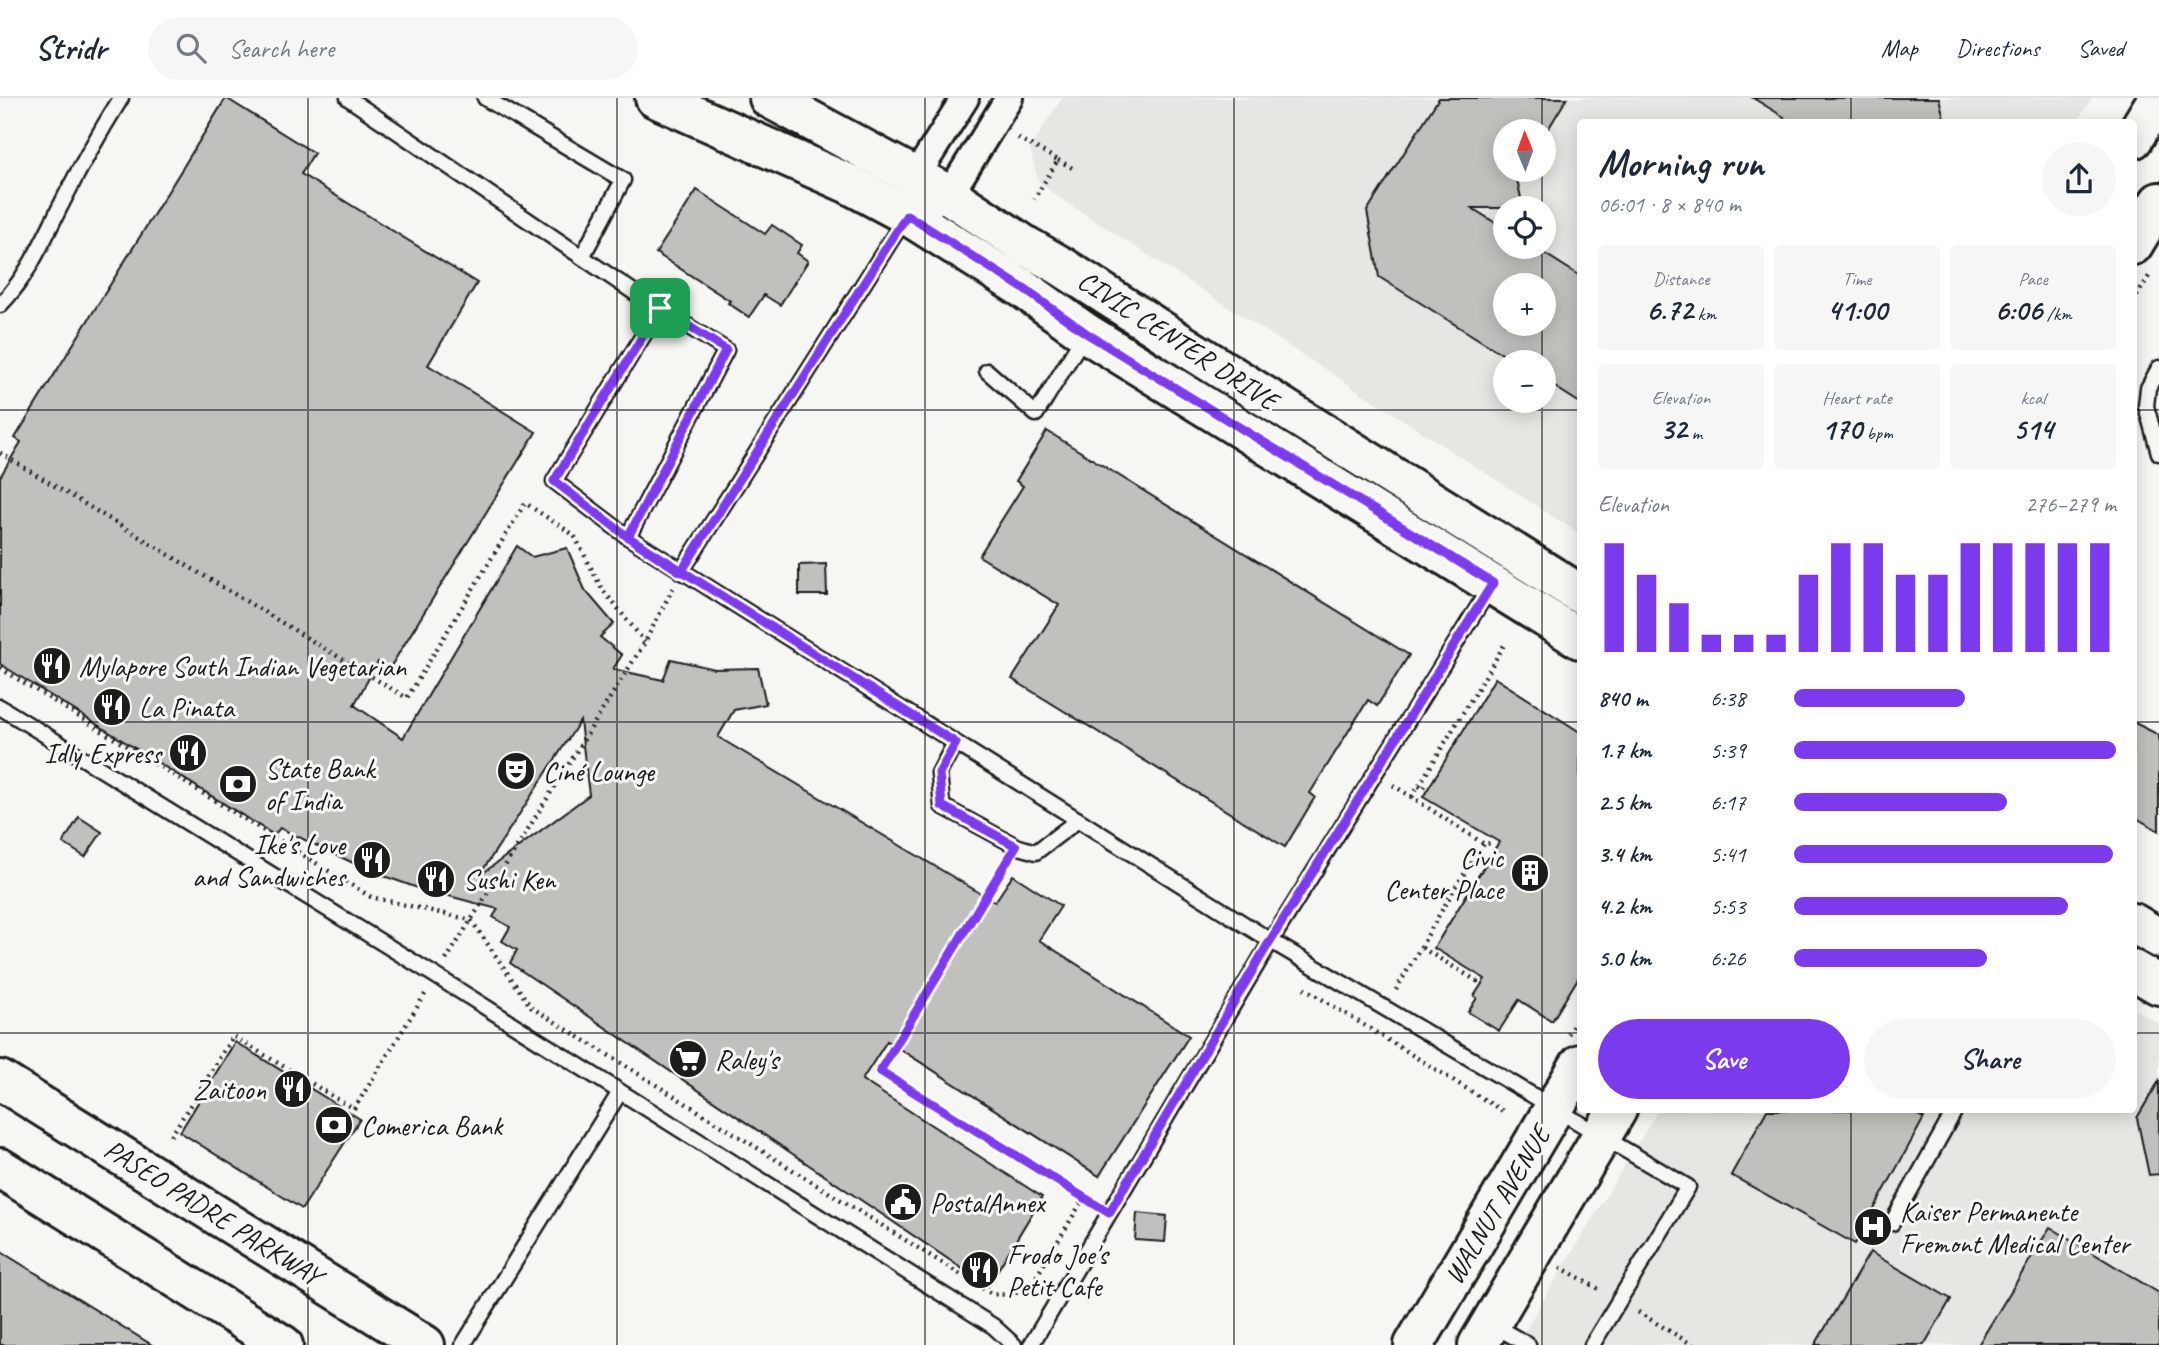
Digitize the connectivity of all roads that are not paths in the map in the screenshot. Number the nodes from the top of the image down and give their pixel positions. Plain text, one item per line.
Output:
1 (121, 98) edge
2 (348, 98) edge
3 (485, 98) edge
4 (654, 98) edge
5 (769, 98) edge
6 (965, 98) edge
7 (1009, 98) edge
8 (2158, 98) edge
9 (2137, 132) edge
10 (916, 176) junction
11 (949, 195) junction
12 (2159, 202) edge
13 (907, 215) junction
14 (582, 257) junction
15 (2143, 258) edge
16 (3, 297) edge
17 (660, 308) junction
18 (1086, 333) junction
19 (2159, 369) edge
20 (987, 371) dead end
21 (2159, 453) edge
22 (628, 537) junction
23 (681, 572) junction
24 (1493, 583) junction
25 (1577, 592) edge
26 (1577, 637) edge
27 (0, 707) edge
28 (956, 743) junction
29 (1078, 820) junction
30 (2137, 925) edge
31 (2159, 938) edge
32 (1270, 941) junction
33 (2137, 972) edge
34 (2159, 985) edge
35 (1577, 1069) edge
36 (0, 1080) edge
37 (620, 1092) junction
38 (1555, 1107) junction
39 (1953, 1113) edge
40 (1609, 1123) edge
41 (0, 1168) edge
42 (1892, 1223) dead end
43 (1484, 1335) edge
44 (283, 1345) edge
45 (425, 1345) edge
46 (463, 1345) edge
47 (1014, 1345) edge
48 (1031, 1345) edge
49 (1414, 1345) edge
50 (1528, 1345) edge
51 (1592, 1345) edge

1 - 16 lane
2 - 14 lane
3 - 14 lane
4 - 13 main road, CIVIC CENTER DRIVE
5 - 10 main road, CIVIC CENTER DRIVE
6 - 10 street
7 - 11 street
8 - 9 main road
10 - 11 main road, CIVIC CENTER DRIVE
10 - 13 street
11 - 13 street
11 - 25 main road, CIVIC CENTER DRIVE
12 - 15 main road
13 - 18 main road, CIVIC CENTER DRIVE
13 - 23 lane
14 - 17 lane
17 - 22 lane
17 - 22 lane
18 - 20 lane
18 - 24 main road, CIVIC CENTER DRIVE
19 - 21 lane
22 - 23 lane
23 - 28 lane
24 - 26 main road, CIVIC CENTER DRIVE
24 - 32 lane
27 - 37 lane
28 - 29 lane
28 - 29 lane
29 - 32 lane
30 - 31 main road
32 - 38 lane
32 - 48 lane
33 - 34 main road
35 - 38 main road, WALNUT AVENUE
36 - 45 main road, PASEO PADRE PARKWAY
37 - 46 lane
37 - 47 lane
38 - 40 lane
38 - 49 main road, WALNUT AVENUE
39 - 42 lane
40 - 43 main road, WALNUT AVENUE
40 - 51 lane
41 - 44 main road
43 - 50 lane

